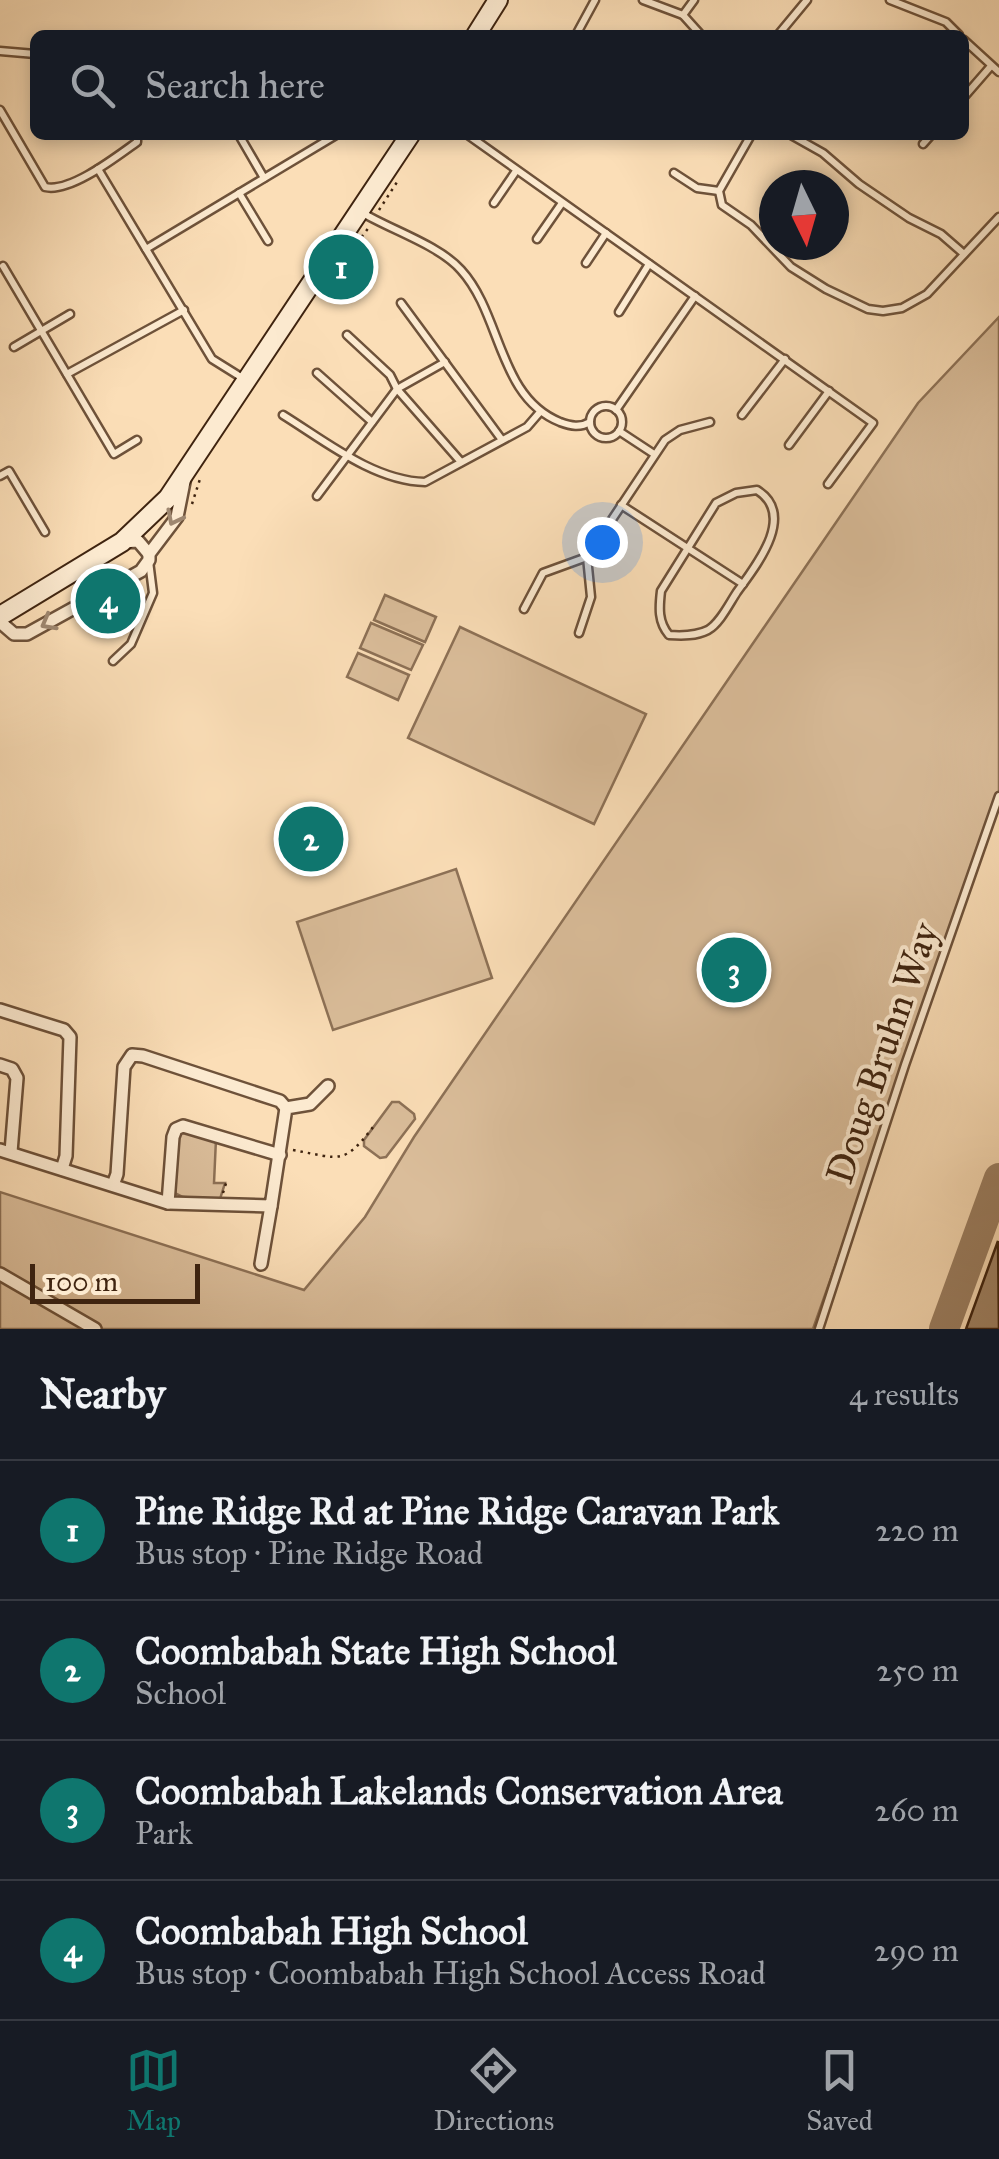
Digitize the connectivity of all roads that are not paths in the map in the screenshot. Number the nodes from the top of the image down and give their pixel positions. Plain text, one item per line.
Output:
1 (498, 0) edge
2 (595, 0) edge
3 (643, 0) edge
4 (694, 0) edge
5 (807, 0) edge
6 (890, 0) edge
7 (683, 15) junction
8 (479, 30) edge
9 (579, 30) edge
10 (696, 30) edge
11 (782, 30) edge
12 (954, 30) edge
13 (969, 45) edge
14 (0, 51) edge
15 (30, 54) edge
16 (991, 66) junction
17 (999, 72) edge
18 (969, 91) edge
19 (0, 110) edge
20 (137, 140) edge
21 (243, 140) edge
22 (328, 140) edge
23 (407, 140) edge
24 (475, 140) edge
25 (748, 140) edge
26 (799, 140) edge
27 (927, 140) edge
28 (923, 144) dead end
29 (98, 169) junction
30 (516, 171) junction
31 (674, 174) dead end
32 (264, 178) junction
33 (719, 190) junction
34 (239, 193) junction
35 (494, 202) dead end
36 (562, 203) junction
37 (360, 211) junction
38 (999, 217) edge
39 (606, 234) junction
40 (537, 239) dead end
41 (268, 241) dead end
42 (146, 249) junction
43 (964, 254) junction
44 (586, 263) dead end
45 (649, 264) junction
46 (3, 266) dead end
47 (694, 296) junction
48 (401, 303) dead end
49 (184, 310) junction
50 (619, 312) dead end
51 (70, 314) dead end
52 (42, 332) junction
53 (347, 335) dead end
54 (14, 347) dead end
55 (785, 359) junction
56 (445, 362) junction
57 (318, 373) dead end
58 (66, 374) junction
59 (248, 382) junction
60 (397, 389) junction
61 (828, 391) junction
62 (616, 410) junction
63 (540, 412) junction
64 (283, 415) dead end
65 (742, 415) dead end
66 (372, 422) junction
67 (590, 422) junction
68 (710, 422) dead end
69 (619, 431) junction
70 (138, 440) dead end
71 (502, 440) junction
72 (789, 445) dead end
73 (654, 454) junction
74 (346, 456) junction
75 (461, 462) junction
76 (0, 476) edge
77 (185, 477) junction
78 (828, 484) dead end
79 (318, 496) dead end
80 (621, 504) junction
81 (45, 532) dead end
82 (122, 542) junction
83 (688, 548) junction
84 (149, 557) junction
85 (587, 557) junction
86 (743, 584) junction
87 (524, 609) dead end
88 (0, 619) edge
89 (579, 633) dead end
90 (113, 662) dead end
91 (999, 796) edge
92 (0, 1010) edge
93 (0, 1066) edge
94 (328, 1086) dead end
95 (286, 1108) junction
96 (5, 1151) edge
97 (281, 1152) junction
98 (62, 1169) junction
99 (113, 1185) junction
100 (168, 1203) junction
101 (271, 1206) junction
102 (261, 1264) dead end
103 (0, 1274) edge
104 (95, 1329) edge
105 (819, 1329) edge

1 - 8 street
2 - 9 lane
3 - 7 lane
4 - 7 lane
5 - 11 lane
6 - 12 lane
7 - 10 lane
13 - 16 lane
14 - 15 lane
16 - 17 lane
16 - 18 lane
19 - 29 lane
20 - 29 lane
21 - 32 lane
22 - 32 lane
23 - 37 street
24 - 30 lane
25 - 33 lane
26 - 43 lane
27 - 28 lane
29 - 42 lane
30 - 35 lane
30 - 36 lane
31 - 33 lane
32 - 34 lane
33 - 43 lane
34 - 41 lane
34 - 42 lane
36 - 39 lane
36 - 40 lane
37 - 59 street
37 - 63 lane
38 - 43 lane
39 - 44 lane
39 - 45 lane
42 - 49 lane
45 - 47 lane
45 - 50 lane
46 - 52 lane
47 - 55 lane
47 - 62 lane
48 - 56 lane
49 - 58 lane
49 - 59 lane
51 - 52 lane
52 - 54 lane
52 - 58 lane
53 - 60 lane
55 - 61 lane
55 - 65 lane
56 - 60 lane
56 - 71 lane
57 - 66 lane
58 - 70 lane
59 - 77 street
60 - 66 lane
60 - 75 lane
61 - 72 lane
61 - 78 lane
62 - 67 lane
62 - 69 lane
63 - 67 lane
63 - 71 lane
64 - 74 lane
66 - 74 lane
67 - 69 lane
68 - 73 lane
69 - 73 lane
71 - 75 lane
73 - 80 lane
74 - 75 lane
74 - 79 lane
76 - 81 lane
77 - 82 street
77 -> 84 street
80 - 83 lane
80 - 85 lane
82 - 84 street
82 - 88 street
83 - 86 lane
83 - 86 lane
83 - 86 lane
84 -> 88 street
84 - 90 lane
85 - 87 lane
85 - 89 lane
91 - 105 lane, Doug Bruhn Way
92 - 98 street
93 - 96 street
94 - 95 street
95 - 97 street
95 - 99 street
96 - 98 street
97 - 100 street
97 - 101 street
98 - 99 street
99 - 100 street
100 - 101 street
101 - 102 street
103 - 104 street

